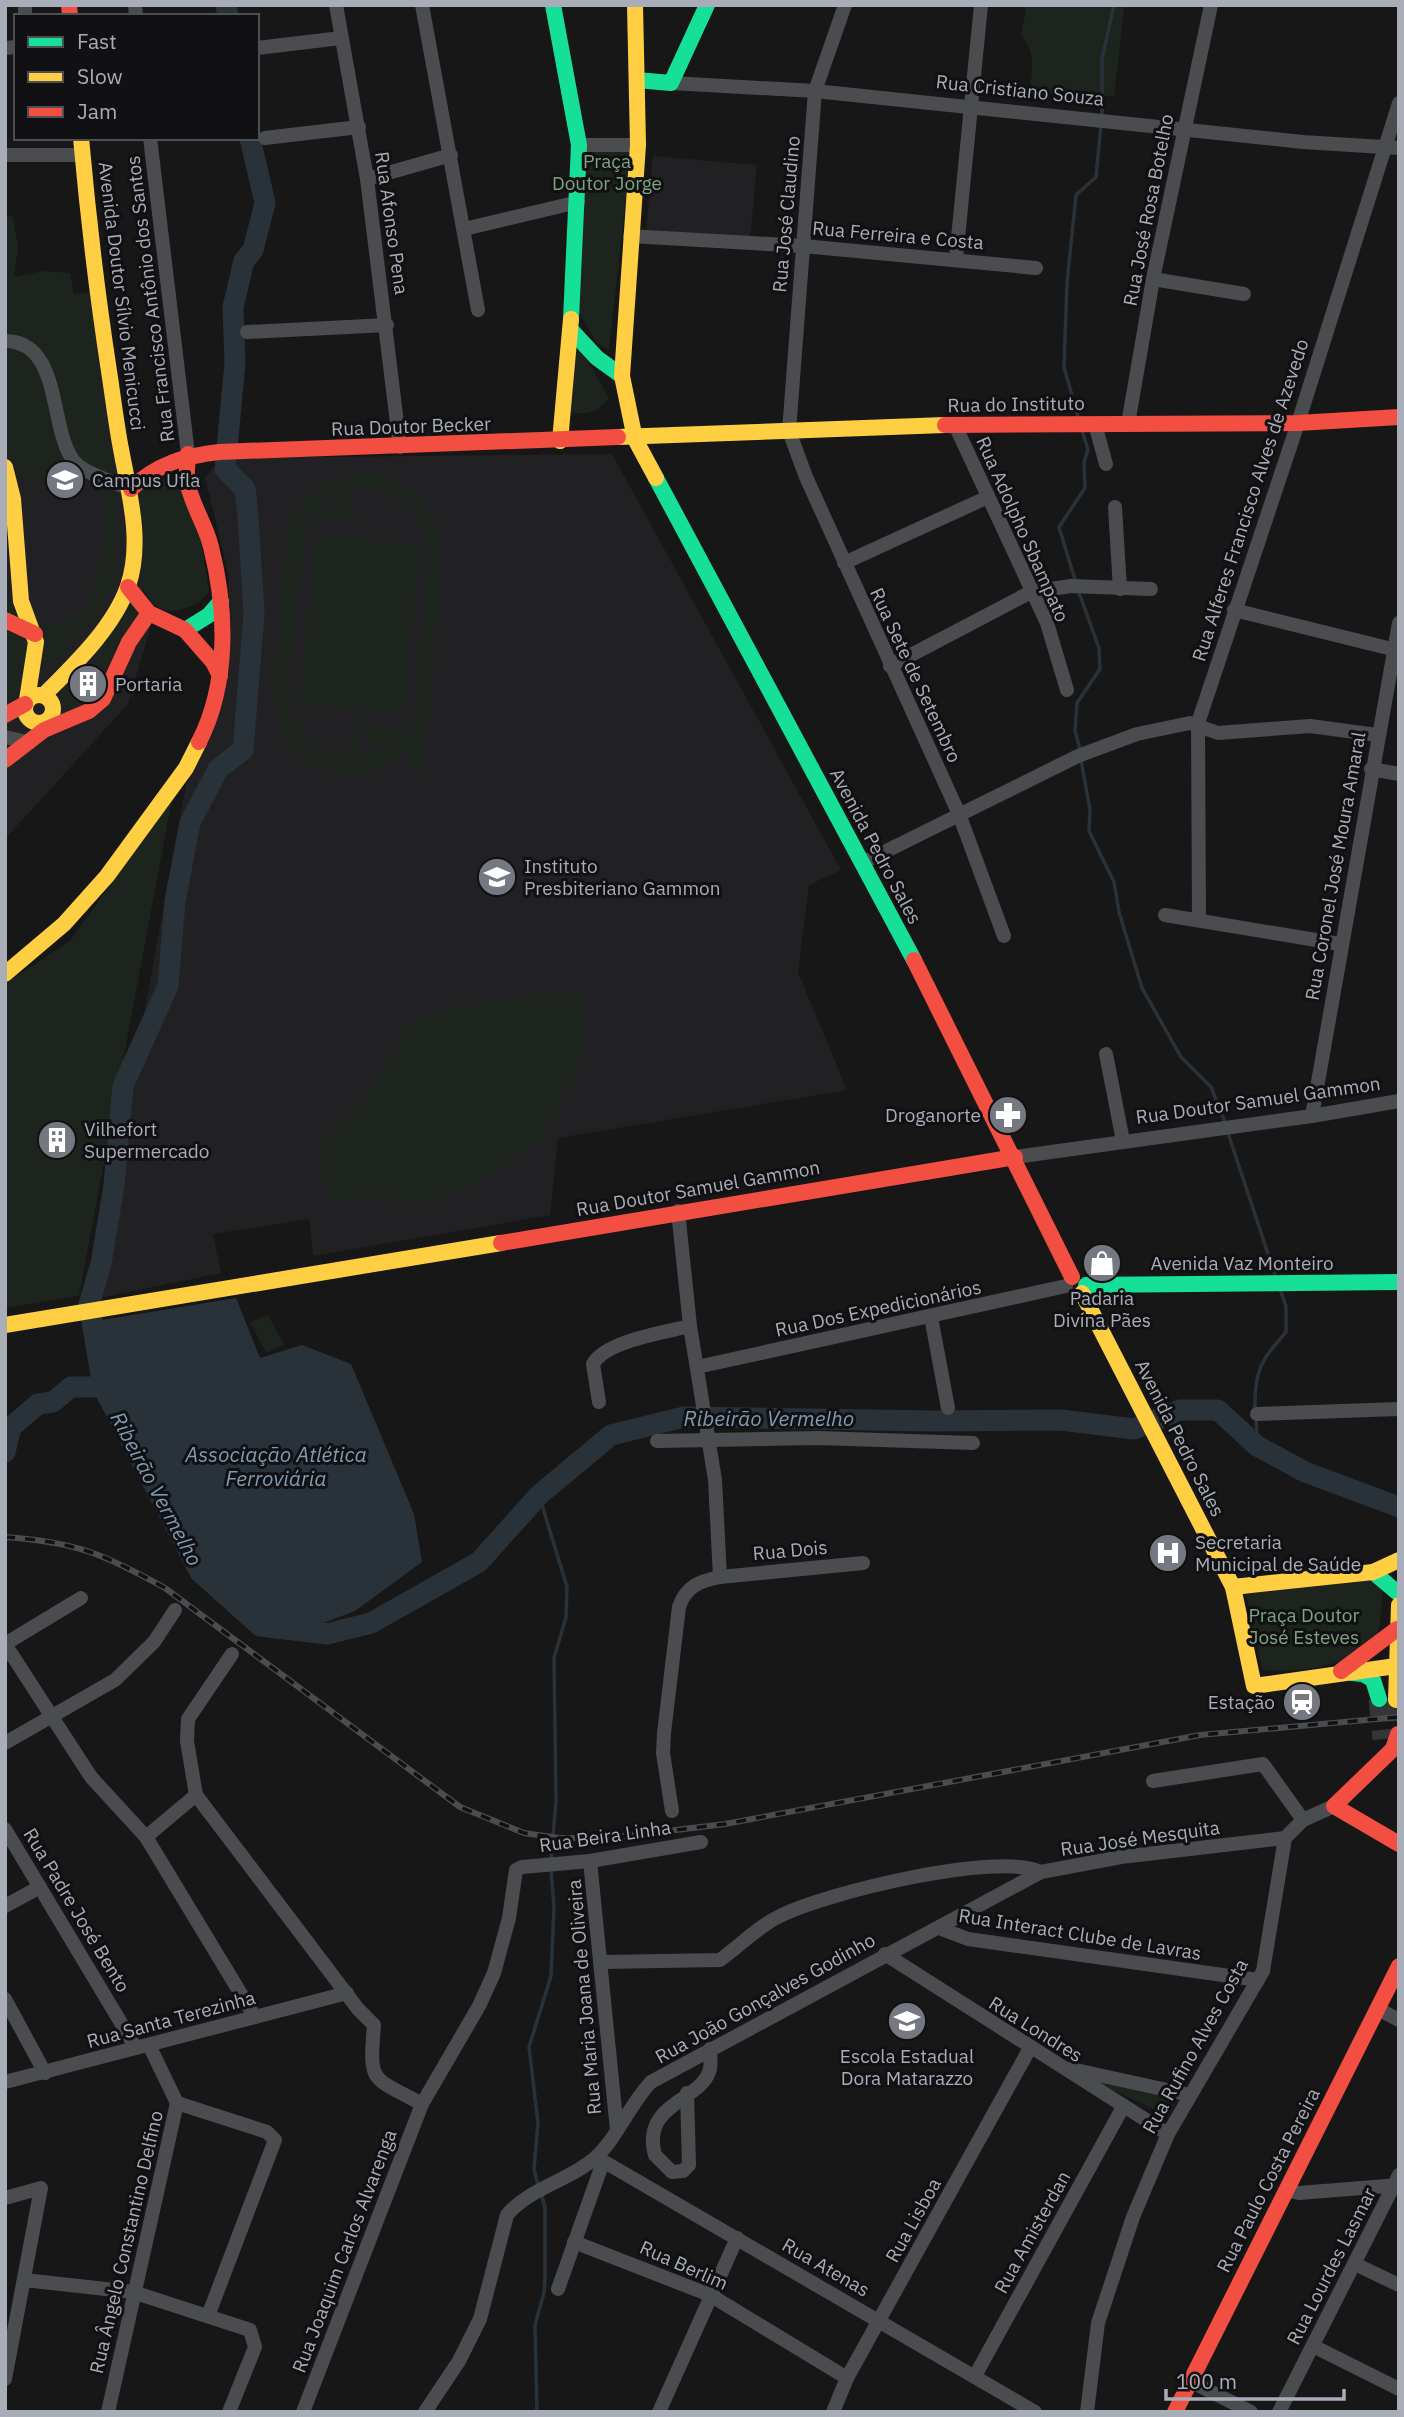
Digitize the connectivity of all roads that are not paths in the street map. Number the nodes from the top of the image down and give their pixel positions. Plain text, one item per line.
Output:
1 (336, 5) edge
2 (422, 5) edge
3 (553, 5) edge
4 (635, 5) edge
5 (707, 5) edge
6 (845, 5) edge
7 (981, 5) edge
8 (1211, 5) edge
9 (341, 38) junction
10 (259, 48) edge
11 (637, 80) junction
12 (671, 83) junction
13 (816, 91) junction
14 (1399, 103) edge
15 (970, 106) junction
16 (359, 127) junction
17 (1184, 127) junction
18 (265, 138) dead end
19 (81, 140) edge
20 (150, 140) edge
21 (579, 145) junction
22 (638, 145) junction
23 (37, 146) edge
24 (1391, 148) edge
25 (5, 155) edge
26 (82, 155) junction
27 (451, 155) junction
28 (368, 179) junction
29 (578, 202) junction
30 (464, 229) junction
31 (630, 236) junction
32 (803, 246) junction
33 (956, 258) junction
34 (1036, 268) dead end
35 (1153, 279) junction
36 (1244, 294) dead end
37 (478, 310) dead end
38 (387, 325) junction
39 (571, 330) junction
40 (247, 331) dead end
41 (5, 341) edge
42 (622, 376) junction
43 (1399, 417) edge
44 (1298, 423) junction
45 (1095, 424) junction
46 (1128, 424) junction
47 (955, 425) junction
48 (789, 431) junction
49 (635, 439) junction
50 (560, 442) junction
51 (400, 447) junction
52 (188, 454) junction
53 (123, 458) junction
54 (165, 464) junction
55 (1106, 464) dead end
56 (5, 467) edge
57 (148, 472) junction
58 (187, 481) junction
59 (131, 489) junction
60 (988, 497) junction
61 (1115, 507) dead end
62 (844, 563) junction
63 (128, 587) junction
64 (1120, 589) junction
65 (1151, 589) dead end
66 (1031, 592) junction
67 (21, 601) junction
68 (221, 601) junction
69 (1234, 610) junction
70 (5, 613) edge
71 (149, 613) junction
72 (5, 620) edge
73 (1399, 623) edge
74 (185, 630) junction
75 (35, 634) junction
76 (1392, 649) junction
77 (890, 666) junction
78 (220, 676) junction
79 (1067, 690) dead end
80 (44, 695) junction
81 (26, 702) junction
82 (5, 715) edge
83 (1198, 723) junction
84 (44, 726) junction
85 (1377, 735) junction
86 (5, 737) edge
87 (27, 742) junction
88 (5, 760) edge
89 (1371, 769) junction
90 (1399, 774) edge
91 (959, 814) junction
92 (862, 863) junction
93 (1165, 915) dead end
94 (1199, 919) junction
95 (1004, 936) dead end
96 (1340, 944) junction
97 (5, 974) edge
98 (1105, 1054) dead end
99 (1399, 1101) edge
100 (1312, 1116) junction
101 (1123, 1141) junction
102 (1015, 1157) junction
103 (678, 1211) junction
104 (1399, 1282) edge
105 (1076, 1285) junction
106 (931, 1317) junction
107 (5, 1325) edge
108 (690, 1326) junction
109 (697, 1367) junction
110 (599, 1402) dead end
111 (948, 1408) dead end
112 (1399, 1409) edge
113 (1257, 1414) dead end
114 (710, 1436) junction
115 (657, 1441) dead end
116 (973, 1443) dead end
117 (1399, 1560) edge
118 (863, 1563) dead end
119 (1373, 1572) junction
120 (720, 1577) junction
121 (1233, 1587) junction
122 (1399, 1594) edge
123 (81, 1598) dead end
124 (1399, 1605) edge
125 (175, 1610) dead end
126 (1397, 1629) junction
127 (5, 1644) edge
128 (232, 1654) dead end
129 (1397, 1666) edge
130 (1340, 1673) junction
131 (1379, 1699) tunnel mouth
132 (1396, 1700) tunnel mouth
133 (51, 1717) junction
134 (1391, 1737) tunnel mouth
135 (5, 1742) edge
136 (1153, 1781) dead end
137 (196, 1795) junction
138 (1334, 1806) junction
139 (672, 1811) dead end
140 (1303, 1820) junction
141 (5, 1829) edge
142 (146, 1837) junction
143 (1285, 1838) junction
144 (701, 1842) dead end
145 (1399, 1844) edge
146 (590, 1861) junction
147 (516, 1870) joint
148 (1041, 1872) junction
149 (40, 1887) junction
150 (5, 1906) edge
151 (939, 1928) junction
152 (885, 1954) junction
153 (602, 1962) junction
154 (1399, 1966) edge
155 (1258, 1980) junction
156 (347, 1993) junction
157 (5, 1999) edge
158 (1378, 2009) junction
159 (255, 2017) junction
160 (1399, 2020) edge
161 (143, 2046) junction
162 (1030, 2048) junction
163 (710, 2049) junction
164 (1063, 2067) junction
165 (45, 2073) junction
166 (5, 2082) edge
167 (687, 2093) junction
168 (1190, 2095) junction
169 (177, 2103) junction
170 (422, 2104) junction
171 (1123, 2107) junction
172 (617, 2130) junction
173 (1168, 2134) junction
174 (599, 2160) junction
175 (1397, 2182) edge
176 (1286, 2190) junction
177 (5, 2198) edge
178 (737, 2238) junction
179 (573, 2242) junction
180 (1355, 2264) junction
181 (24, 2280) junction
182 (1399, 2285) edge
183 (558, 2289) dead end
184 (133, 2292) junction
185 (710, 2295) junction
186 (208, 2316) junction
187 (878, 2320) junction
188 (1313, 2346) junction
189 (975, 2376) junction
190 (847, 2378) junction
191 (5, 2379) edge
192 (1190, 2381) junction
193 (1399, 2389) edge
194 (108, 2412) edge
195 (229, 2412) edge
196 (303, 2412) edge
197 (425, 2412) edge
198 (659, 2412) edge
199 (832, 2412) edge
200 (1035, 2412) edge
201 (1087, 2412) edge
202 (1175, 2412) edge
203 (1251, 2412) edge
204 (1279, 2412) edge

1 - 9 street, Rua Afonso Pena
2 - 27 street
3 - 21 main road
4 - 11 main road, Avenida Pedro Sales
5 - 12 main road
6 - 13 street, Rua José Claudino
7 - 15 street
8 - 17 street, Rua José Rosa Botelho
9 - 10 street
9 - 16 street, Rua Afonso Pena
11 - 12 main road, Rua Cristiano Souza
11 - 22 main road, Avenida Pedro Sales
12 - 13 street, Rua Cristiano Souza
13 - 15 street, Rua Cristiano Souza
13 - 32 street, Rua José Claudino
14 - 24 street, Rua Alferes Francisco Alves de Azevedo
15 - 17 street, Rua Cristiano Souza
15 - 33 street
16 - 18 street
16 - 28 street, Rua Afonso Pena
17 - 24 street, Rua Cristiano Souza
17 - 35 street, Rua José Rosa Botelho
19 - 26 main road, Avenida Doutor Sílvio Menicucci
20 - 52 street, Rua Francisco Antônio dos Santos
21 - 22 street
21 - 29 main road
22 - 31 main road, Avenida Pedro Sales
23 - 25 street
23 - 26 street
24 - 44 street, Rua Alferes Francisco Alves de Azevedo
26 - 53 main road, Avenida Doutor Sílvio Menicucci
27 - 28 street
27 - 30 street
28 - 38 street, Rua Afonso Pena
29 - 30 street
29 - 39 main road
30 - 37 street
31 - 32 street, Rua Ferreira e Costa
31 - 42 main road, Avenida Pedro Sales
32 - 33 street, Rua Ferreira e Costa
32 - 48 street, Rua José Claudino
33 - 34 street, Rua Ferreira e Costa
35 - 36 street
35 - 46 street, Rua José Rosa Botelho
38 - 40 street
38 - 51 street, Rua Afonso Pena
39 - 42 main road
39 - 50 main road
41 - 59 street
42 - 49 main road, Avenida Pedro Sales
43 - 44 main road, Rua do Instituto
44 - 46 main road, Rua do Instituto
44 - 69 street, Rua Alferes Francisco Alves de Azevedo
45 - 46 main road, Rua do Instituto
45 - 47 main road, Rua do Instituto
45 - 55 street
47 - 48 main road, Rua do Instituto
47 - 60 street, Rua Adolpho Sbampato
48 - 49 main road, Rua do Instituto
48 - 62 street, Rua Sete de Setembro
49 - 50 main road, Rua Doutor Becker
49 - 92 main road, Avenida Pedro Sales
50 - 51 main road, Rua Doutor Becker
51 - 52 main road, Rua Doutor Becker
52 - 54 main road, Rua Doutor Becker
52 - 58 main road
53 - 57 main road, Avenida Doutor Sílvio Menicucci
53 - 59 main road, Avenida Doutor Sílvio Menicucci
54 - 57 main road, Rua Doutor Becker
54 - 58 main road
56 - 67 main road
57 - 59 main road, Rua Doutor Becker
58 - 68 main road
59 - 63 main road, Avenida Doutor Sílvio Menicucci
60 - 62 street
60 - 66 street, Rua Adolpho Sbampato
61 - 64 street
62 - 77 street, Rua Sete de Setembro
63 - 71 main road
63 - 80 main road
64 - 65 street
64 - 66 street
66 - 77 street
66 - 79 street, Rua Adolpho Sbampato
67 - 70 main road
67 - 75 main road
68 - 74 main road
68 - 78 main road
69 - 76 street
69 - 83 street, Rua Alferes Francisco Alves de Azevedo
71 - 74 main road
71 - 84 main road
72 - 75 main road
73 - 76 street, Rua Coronel José Moura Amaral
74 - 78 main road
75 - 81 main road
76 - 85 street, Rua Coronel José Moura Amaral
77 - 91 street, Rua Sete de Setembro
78 - 97 main road
80 - 81 main road
80 - 84 main road
81 - 82 main road
81 - 84 main road
83 - 85 street
83 - 91 street
83 - 94 street, Rua Alferes Francisco Alves de Azevedo
84 - 87 main road
85 - 89 street, Rua Coronel José Moura Amaral
86 - 87 street
87 - 88 main road
89 - 90 street
89 - 96 street, Rua Coronel José Moura Amaral
91 - 92 street
91 - 95 street, Rua Sete de Setembro
92 - 102 main road, Avenida Pedro Sales
93 - 94 street
94 - 96 street
96 - 100 street, Rua Coronel José Moura Amaral
98 - 101 street
99 - 100 street, Rua Doutor Samuel Gammon
100 - 101 street, Rua Doutor Samuel Gammon
101 - 102 street, Rua Doutor Samuel Gammon
102 - 103 main road, Rua Doutor Samuel Gammon
102 - 105 main road, Avenida Pedro Sales
103 - 107 main road, Rua Doutor Samuel Gammon
103 - 108 street
104 - 105 main road, Avenida Vaz Monteiro
105 - 106 street, Rua Dos Expedicionários
105 - 121 main road, Avenida Pedro Sales
106 - 109 street, Rua Dos Expedicionários
106 - 111 street
108 - 109 street
108 - 110 street
109 - 114 street
112 - 113 street
114 - 115 street
114 - 116 street
114 - 120 street
117 - 119 main road
118 - 120 street, Rua Dois
119 - 121 main road
119 - 122 main road
120 - 139 street, Rua Dois
121 - 130 main road, Avenida Pedro Sales
123 - 127 street
124 - 126 main road
125 - 133 street
126 - 129 main road
126 - 130 main road
127 - 133 street
128 - 137 street
129 - 130 main road
129 - 132 main road
130 - 131 main road
133 - 135 street
133 - 142 street
134 - 138 main road
136 - 140 street
137 - 142 street
137 - 156 street
138 - 140 street
138 - 145 main road
140 - 143 street
141 - 149 street, Rua Padre José Bento
142 - 159 street
143 - 148 street, Rua José Mesquita
143 - 155 street, Rua Rufino Alves Costa
144 - 146 street, Rua Beira Linha
146 - 147 street, Rua Beira Linha
146 - 153 street, Rua Maria Joana de Oliveira
147 - 170 street, Rua Joaquim Carlos Alvarenga
148 - 151 street, Rua João Gonçalves Godinho
148 - 153 street, Rua José Mesquita
149 - 150 street
149 - 161 street, Rua Padre José Bento
151 - 152 street, Rua João Gonçalves Godinho
151 - 155 street, Rua Interact Clube de Lavras
152 - 162 street, Rua Londres
152 - 163 street, Rua João Gonçalves Godinho
153 - 172 street, Rua Maria Joana de Oliveira
154 - 158 main road, Rua Paulo Costa Pereira
155 - 168 street, Rua Rufino Alves Costa
156 - 159 street, Rua Santa Terezinha
156 - 170 street
157 - 165 street
158 - 160 street
158 - 176 main road, Rua Paulo Costa Pereira
159 - 161 street, Rua Santa Terezinha
161 - 165 street, Rua Santa Terezinha
161 - 169 street, Rua Ângelo Constantino Delfino
162 - 164 street, Rua Londres
162 - 187 street, Rua Lisboa
163 - 167 street
163 - 172 street, Rua João Gonçalves Godinho
164 - 168 street
164 - 171 street, Rua Londres
165 - 166 street, Rua Santa Terezinha
167 - 167 street
168 - 173 street, Rua Rufino Alves Costa
169 - 184 street, Rua Ângelo Constantino Delfino
169 - 186 street
170 - 196 street, Rua Joaquim Carlos Alvarenga
171 - 173 street, Rua Londres
171 - 189 street, Rua Amisterdan
172 - 174 street, Rua João Gonçalves Godinho
173 - 201 street, Rua Rufino Alves Costa
174 - 178 street, Rua Atenas
174 - 179 street
174 - 197 street, Rua João Gonçalves Godinho
175 - 176 street
175 - 180 street, Rua Lourdes Lasmar
176 - 192 main road, Rua Paulo Costa Pereira
177 - 181 street
178 - 185 street
178 - 187 street, Rua Atenas
179 - 183 street
179 - 185 street, Rua Berlim
180 - 182 street
180 - 188 street, Rua Lourdes Lasmar
181 - 184 street
181 - 191 street
184 - 186 street
184 - 194 street, Rua Ângelo Constantino Delfino
185 - 190 street, Rua Berlim
185 - 198 street
186 - 195 street
187 - 189 street, Rua Atenas
187 - 190 street, Rua Lisboa
188 - 193 street
188 - 204 street, Rua Lourdes Lasmar
189 - 200 street, Rua Atenas
190 - 199 street, Rua Lisboa
192 - 202 main road, Rua Paulo Costa Pereira
192 - 203 street

